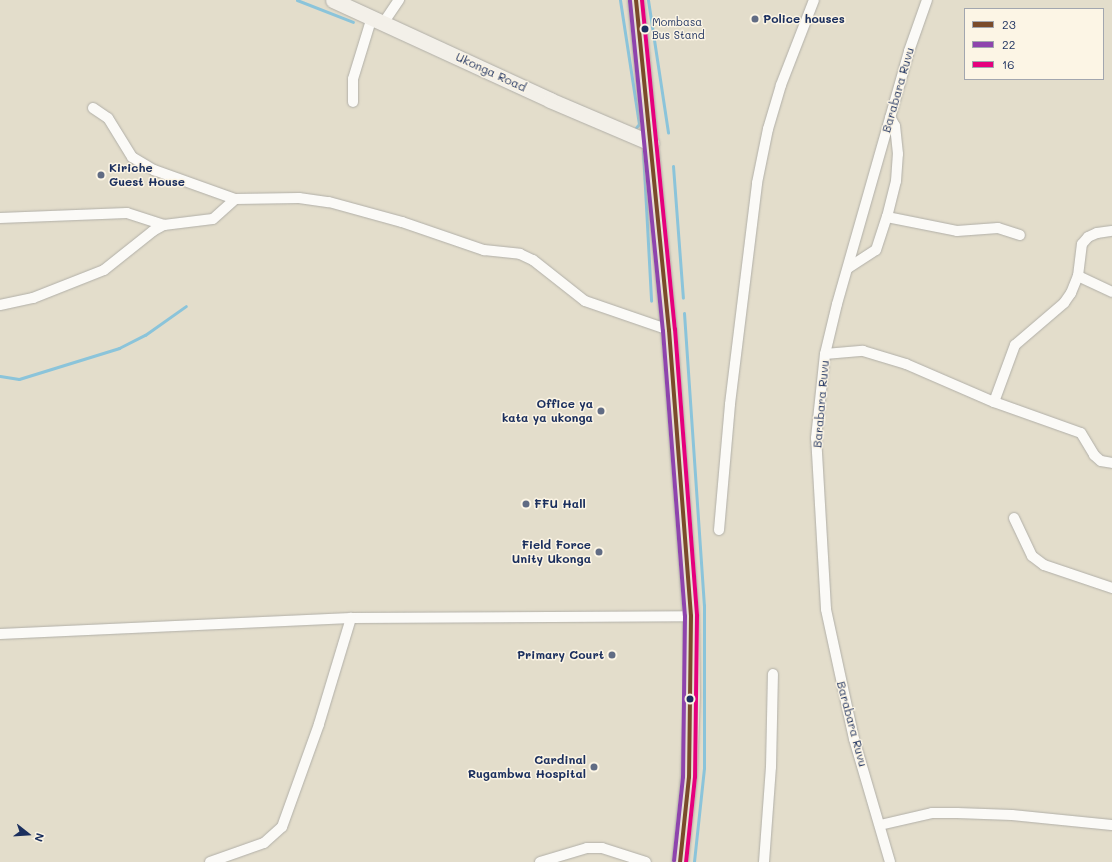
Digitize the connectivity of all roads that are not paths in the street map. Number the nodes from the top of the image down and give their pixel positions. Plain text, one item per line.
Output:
1 (333, 0) edge
2 (399, 0) edge
3 (636, 0) edge
4 (814, 0) edge
5 (927, 0) edge
6 (378, 19) junction
7 (354, 102) dead end
8 (93, 108) dead end
9 (890, 117) junction
10 (650, 143) junction
11 (235, 198) junction
12 (887, 217) junction
13 (0, 218) edge
14 (164, 225) junction
15 (1112, 231) edge
16 (1020, 235) dead end
17 (848, 268) junction
18 (1078, 276) junction
19 (1112, 292) edge
20 (0, 304) edge
21 (669, 330) junction
22 (825, 354) junction
23 (994, 402) junction
24 (1112, 464) edge
25 (1014, 518) dead end
26 (719, 530) dead end
27 (1112, 588) edge
28 (691, 616) junction
29 (352, 618) junction
30 (0, 634) edge
31 (773, 674) dead end
32 (880, 825) junction
33 (1112, 825) edge
34 (210, 862) edge
35 (540, 862) edge
36 (646, 862) edge
37 (680, 862) edge
38 (764, 862) edge
39 (890, 862) edge

1 - 6 street, Ukonga Road
2 - 6 street
3 - 10 main road
4 - 26 street
5 - 9 street, Barabara Ruvu
6 - 7 street
6 - 10 street, Ukonga Road
8 - 11 street
9 - 12 street
9 - 17 street, Barabara Ruvu
10 - 21 main road
11 - 14 street
11 - 21 street
12 - 16 street
12 - 17 street
13 - 14 street
14 - 20 street
15 - 18 street
17 - 22 street, Barabara Ruvu
18 - 19 street
18 - 23 street
21 - 28 main road
22 - 23 street
22 - 32 street, Barabara Ruvu
23 - 24 street
25 - 27 street
28 - 29 street
28 - 37 main road
29 - 30 street
29 - 34 street
31 - 38 street
32 - 33 street
32 - 39 street, Barabara Ruvu
35 - 36 street

